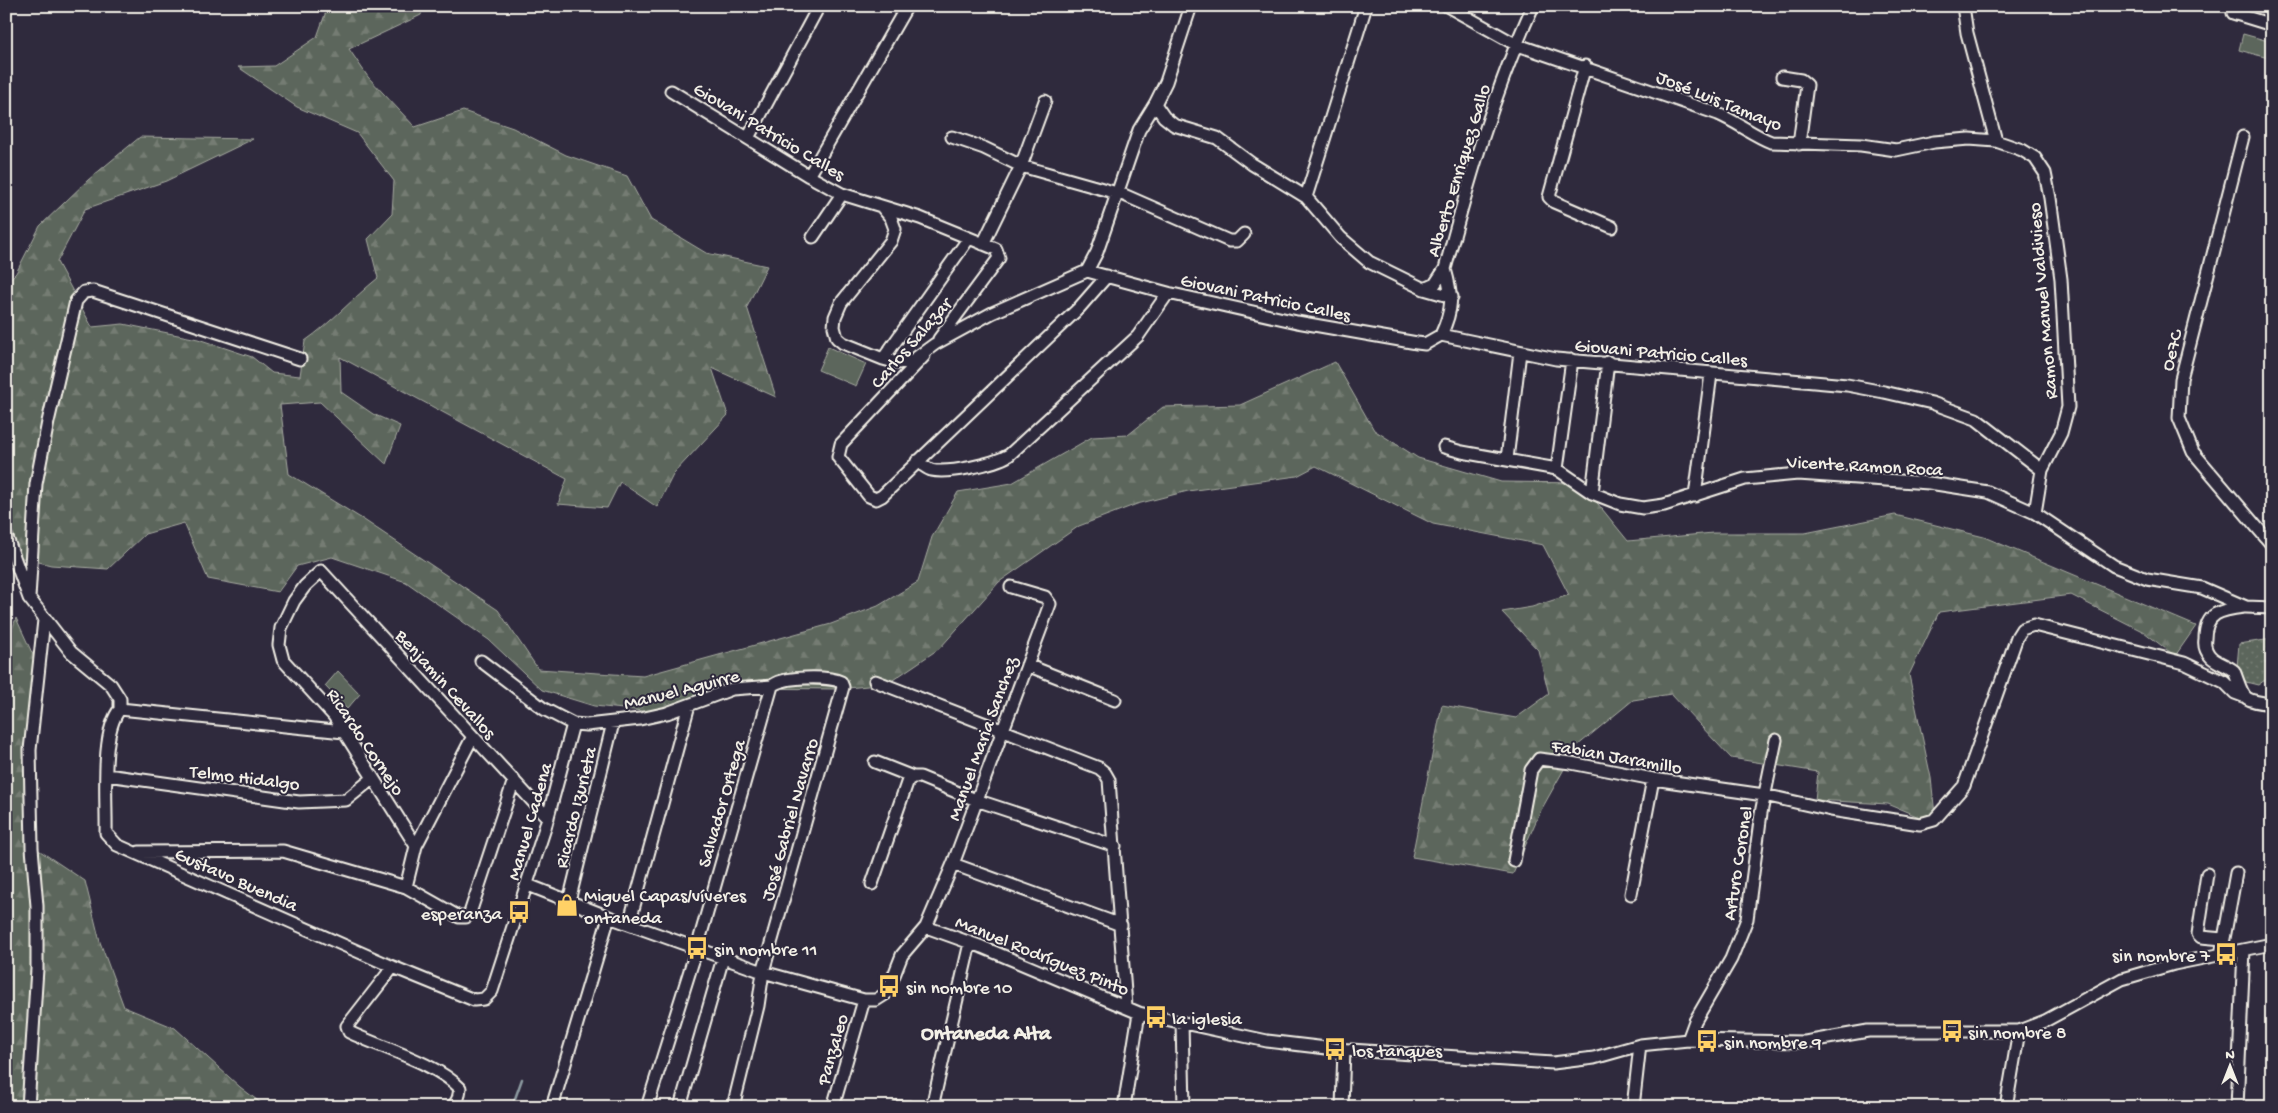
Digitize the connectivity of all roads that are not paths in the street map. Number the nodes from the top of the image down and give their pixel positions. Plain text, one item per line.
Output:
1 (819, 6) edge
2 (907, 6) edge
3 (1191, 6) edge
4 (1366, 6) edge
5 (1447, 6) edge
6 (1533, 6) edge
7 (1963, 6) edge
8 (2238, 15) dead end
9 (2272, 25) edge
10 (1516, 44) junction
11 (1585, 66) junction
12 (1782, 77) dead end
13 (671, 91) dead end
14 (1045, 100) dead end
15 (1155, 104) junction
16 (952, 137) dead end
17 (748, 138) junction
18 (2243, 138) dead end
19 (1996, 141) junction
20 (1799, 144) junction
21 (1021, 166) junction
22 (809, 176) junction
23 (842, 194) junction
24 (1118, 195) junction
25 (1306, 196) junction
26 (881, 206) junction
27 (1612, 227) dead end
28 (1244, 234) dead end
29 (813, 237) dead end
30 (969, 238) junction
31 (983, 244) junction
32 (999, 252) joint
33 (1445, 269) junction
34 (1087, 271) junction
35 (1107, 276) junction
36 (1424, 289) junction
37 (1168, 294) junction
38 (1452, 297) junction
39 (1441, 335) junction
40 (935, 344) junction
41 (1520, 352) junction
42 (300, 359) dead end
43 (883, 360) junction
44 (1572, 360) junction
45 (1608, 362) junction
46 (1711, 374) junction
47 (1444, 447) dead end
48 (1507, 459) junction
49 (917, 461) junction
50 (1557, 469) junction
51 (2042, 470) junction
52 (1592, 493) junction
53 (1696, 496) junction
54 (2035, 513) junction
55 (6, 535) edge
56 (2272, 545) edge
57 (1011, 587) dead end
58 (29, 598) junction
59 (2246, 607) junction
60 (2272, 608) edge
61 (44, 620) junction
62 (282, 660) joint
63 (481, 661) dead end
64 (1027, 665) junction
65 (875, 681) dead end
66 (772, 686) junction
67 (843, 687) joint
68 (2243, 696) junction
69 (1115, 700) dead end
70 (2272, 704) edge
71 (689, 705) junction
72 (120, 709) junction
73 (613, 723) junction
74 (573, 724) junction
75 (1002, 729) junction
76 (344, 732) junction
77 (472, 738) junction
78 (1776, 740) dead end
79 (875, 762) dead end
80 (107, 775) junction
81 (372, 779) junction
82 (911, 779) junction
83 (1652, 779) junction
84 (514, 780) junction
85 (1764, 795) junction
86 (976, 800) junction
87 (548, 818) junction
88 (416, 846) junction
89 (1116, 846) junction
90 (135, 852) junction
91 (1514, 862) dead end
92 (953, 864) junction
93 (2236, 873) dead end
94 (2207, 874) dead end
95 (872, 884) dead end
96 (528, 885) junction
97 (406, 887) junction
98 (1631, 894) dead end
99 (569, 901) junction
100 (609, 917) junction
101 (629, 924) junction
102 (1121, 925) junction
103 (926, 927) junction
104 (2223, 939) junction
105 (970, 944) junction
106 (2272, 944) edge
107 (697, 948) junction
108 (2244, 950) junction
109 (2221, 955) junction
110 (723, 958) junction
111 (393, 968) junction
112 (763, 972) junction
113 (474, 1000) joint
114 (864, 1000) junction
115 (1126, 1006) junction
116 (1139, 1013) junction
117 (1182, 1023) junction
118 (2019, 1031) junction
119 (1688, 1040) junction
120 (1640, 1045) junction
121 (1344, 1050) junction
122 (649, 1101) dead end
123 (28, 1107) edge
124 (451, 1107) edge
125 (552, 1107) edge
126 (680, 1107) edge
127 (733, 1107) edge
128 (833, 1107) edge
129 (898, 1107) edge
130 (909, 1107) edge
131 (932, 1107) edge
132 (1124, 1107) edge
133 (1184, 1107) edge
134 (1342, 1107) edge
135 (1633, 1107) edge
136 (2006, 1107) edge
137 (2237, 1107) edge

1 - 17 street
2 - 22 street
3 - 15 street
4 - 25 street
5 - 10 street, José Luis Tamayo
6 - 10 street, Alberto Enriquez Gallo
7 - 19 street
8 - 9 street
10 - 11 street, José Luis Tamayo
10 - 33 street, Alberto Enriquez Gallo
11 - 20 street, José Luis Tamayo
11 - 27 street
12 - 20 street
13 - 17 street, Giovani Patricio Calles
14 - 21 street
15 - 24 street
15 - 25 street
16 - 21 street
17 - 22 street, Giovani Patricio Calles
18 - 56 street, Oe7C
19 - 20 street, José Luis Tamayo
19 - 51 street, Ramon Manuel Valdivieso
21 - 24 street
21 - 31 street
22 - 23 street, Giovani Patricio Calles
23 - 26 street, Giovani Patricio Calles
23 - 29 street
24 - 28 street
24 - 34 street
25 - 36 street
26 - 30 street, Giovani Patricio Calles
26 - 43 street
30 - 31 street, Giovani Patricio Calles
30 - 43 street
31 - 32 street, Giovani Patricio Calles
32 - 40 street, Carlos Salazar
33 - 36 street
33 - 38 street, Alberto Enriquez Gallo
34 - 35 street, Giovani Patricio Calles
34 - 40 street
35 - 37 street, Giovani Patricio Calles
35 - 49 street
36 - 38 street
37 - 39 street, Giovani Patricio Calles
37 - 49 street
38 - 39 street, Alberto Enriquez Gallo
39 - 41 street, Giovani Patricio Calles
40 - 43 street
40 - 49 street, Carlos Salazar
41 - 44 street, Giovani Patricio Calles
41 - 48 street
42 - 58 street
44 - 45 street, Giovani Patricio Calles
44 - 50 street
45 - 46 street, Giovani Patricio Calles
45 - 52 street
46 - 51 street, Giovani Patricio Calles
46 - 53 street
47 - 48 street, Vicente Ramon Roca
48 - 50 street, Vicente Ramon Roca
50 - 52 street, Vicente Ramon Roca
51 - 54 street
52 - 53 street, Vicente Ramon Roca
53 - 54 street, Vicente Ramon Roca
54 - 59 street, Vicente Ramon Roca
55 - 58 street
57 - 64 street, Manuel Maria Sanchez
58 - 61 street
59 - 60 street, Vicente Ramon Roca
59 - 68 street
61 - 72 street
61 - 123 street
62 - 76 street, Ricardo Cornejo
62 - 77 street, Benjamin Cevallos
63 - 74 street
64 - 69 street
64 - 75 street, Manuel Maria Sanchez
65 - 75 street
66 - 67 street, Manuel Aguirre
66 - 71 street, Manuel Aguirre
66 - 107 street, Salvador Ortega
67 - 112 street, José Gabriel Navarro
68 - 70 street, Fabian Jaramillo
68 - 85 street, Fabian Jaramillo
71 - 73 street, Manuel Aguirre
71 - 101 street
72 - 76 street
72 - 80 street, Gustavo Buendia
73 - 74 street, Manuel Aguirre
73 - 99 street, Ricardo Izurieta
74 - 87 street, Manuel Cadena
75 - 86 street, Manuel Maria Sanchez
75 - 89 street
76 - 81 street, Ricardo Cornejo
77 - 84 street, Benjamin Cevallos
77 - 88 street
78 - 85 street, Arturo Coronel
79 - 82 street
80 - 81 street, Telmo Hidalgo
80 - 90 street, Gustavo Buendia
81 - 88 street, Ricardo Cornejo
82 - 86 street
82 - 95 street
83 - 85 street, Fabian Jaramillo
83 - 91 street, Fabian Jaramillo
83 - 98 street
84 - 87 street, Benjamin Cevallos
84 - 97 street
85 - 119 street, Arturo Coronel
86 - 89 street
86 - 92 street, Manuel Maria Sanchez
87 - 96 street, Manuel Cadena
88 - 97 street
89 - 102 street
90 - 97 street
90 - 111 street, Gustavo Buendia
92 - 102 street
92 - 103 street, Manuel Maria Sanchez
93 - 104 street
94 - 104 street
96 - 99 street
96 - 113 street, Manuel Cadena
99 - 100 street
100 - 101 street
100 - 125 street
101 - 107 street
102 - 115 street
103 - 105 street, Manuel Rodríguez Pinto
103 - 114 street, Manuel Rodríguez Pinto
104 - 109 street
105 - 115 street, Manuel Rodríguez Pinto
105 - 131 street
106 - 108 street, Manuel Rodríguez Pinto
107 - 110 street
107 - 122 street, Salvador Ortega
108 - 109 street, Manuel Rodríguez Pinto
108 - 137 street
109 - 118 street, Manuel Rodríguez Pinto
110 - 112 street
110 - 126 street
111 - 113 street, Gustavo Buendia
111 - 124 street
112 - 114 street
112 - 127 street, José Gabriel Navarro
114 - 128 street, Panzaleo
115 - 116 street, Manuel Rodríguez Pinto
116 - 117 street, Manuel Rodríguez Pinto
116 - 132 street
117 - 121 street, Manuel Rodríguez Pinto
117 - 133 street
118 - 119 street, Manuel Rodríguez Pinto
118 - 136 street
119 - 120 street, Manuel Rodríguez Pinto
120 - 121 street, Manuel Rodríguez Pinto
120 - 135 street
121 - 134 street
129 - 130 street

